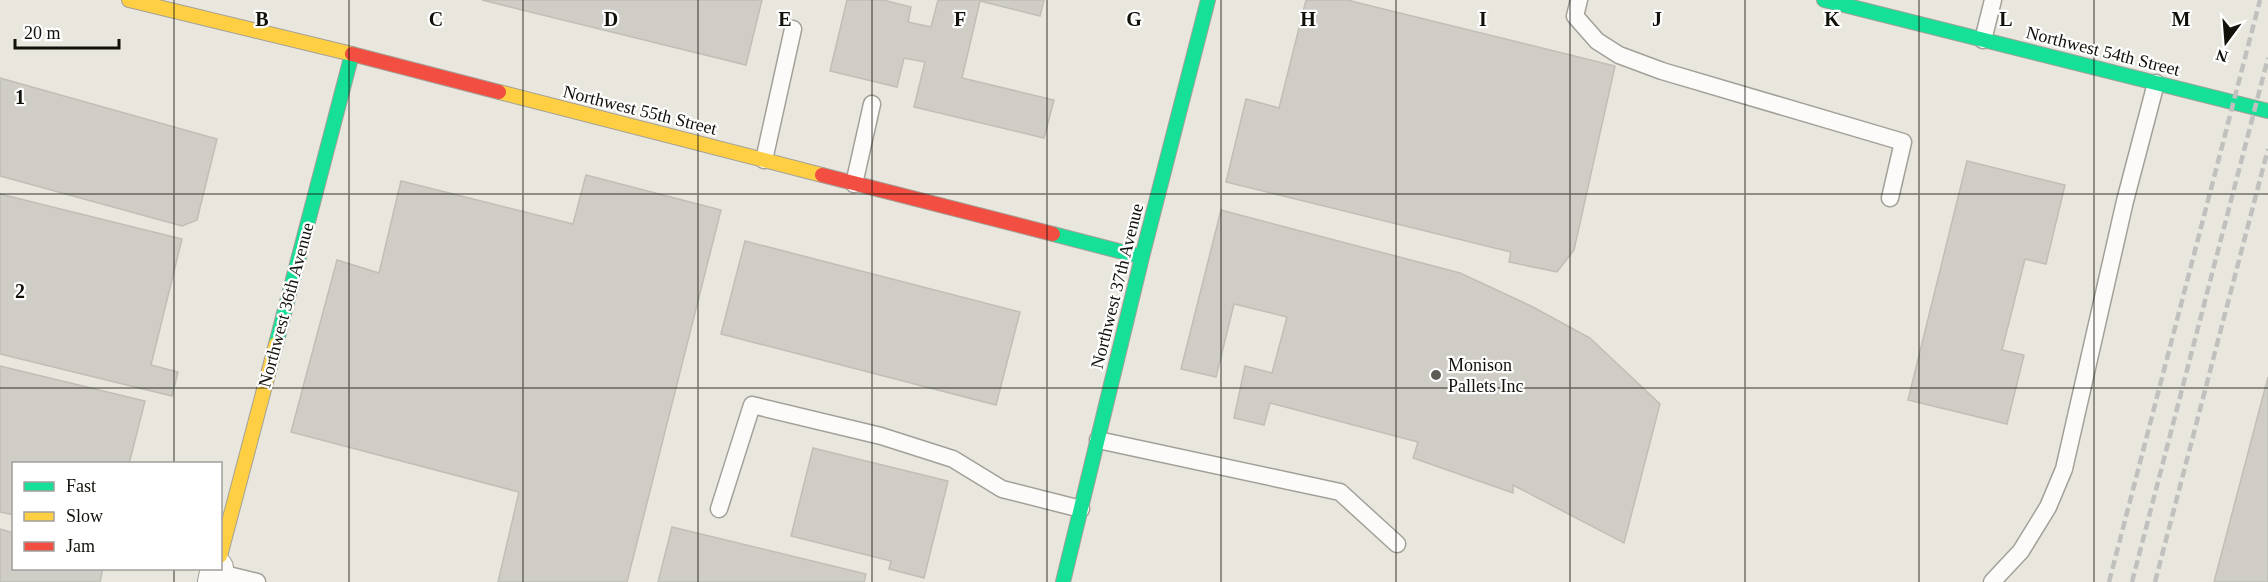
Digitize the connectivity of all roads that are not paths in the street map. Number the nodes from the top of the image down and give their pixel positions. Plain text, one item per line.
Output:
1 (129, 0) edge
2 (1208, 0) edge
3 (1579, 0) edge
4 (1824, 0) edge
5 (1993, 0) edge
6 (793, 29) dead end
7 (1983, 40) junction
8 (352, 54) junction
9 (2156, 83) junction
10 (872, 104) dead end
11 (2268, 111) edge
12 (764, 160) junction
13 (854, 184) junction
14 (1890, 198) dead end
15 (1142, 257) junction
16 (1098, 440) junction
17 (719, 509) dead end
18 (1081, 509) junction
19 (1397, 543) dead end
20 (222, 551) edge
21 (217, 570) edge
22 (257, 582) edge
23 (1063, 582) edge
24 (1992, 582) edge

1 - 8 street, Northwest 55th Street
2 - 15 street, Northwest 37th Avenue
3 - 14 lane
4 - 7 street, Northwest 54th Street
5 - 7 lane
6 - 12 lane
7 - 9 street, Northwest 54th Street
8 - 12 street, Northwest 55th Street
8 - 20 street, Northwest 36th Avenue
9 - 11 street, Northwest 54th Street
9 - 24 lane
10 - 13 lane
12 - 13 street, Northwest 55th Street
13 - 15 street, Northwest 55th Street
15 - 16 street, Northwest 37th Avenue
16 - 18 street, Northwest 37th Avenue
16 - 19 lane
17 - 18 lane
18 - 23 street, Northwest 37th Avenue
21 - 22 lane

